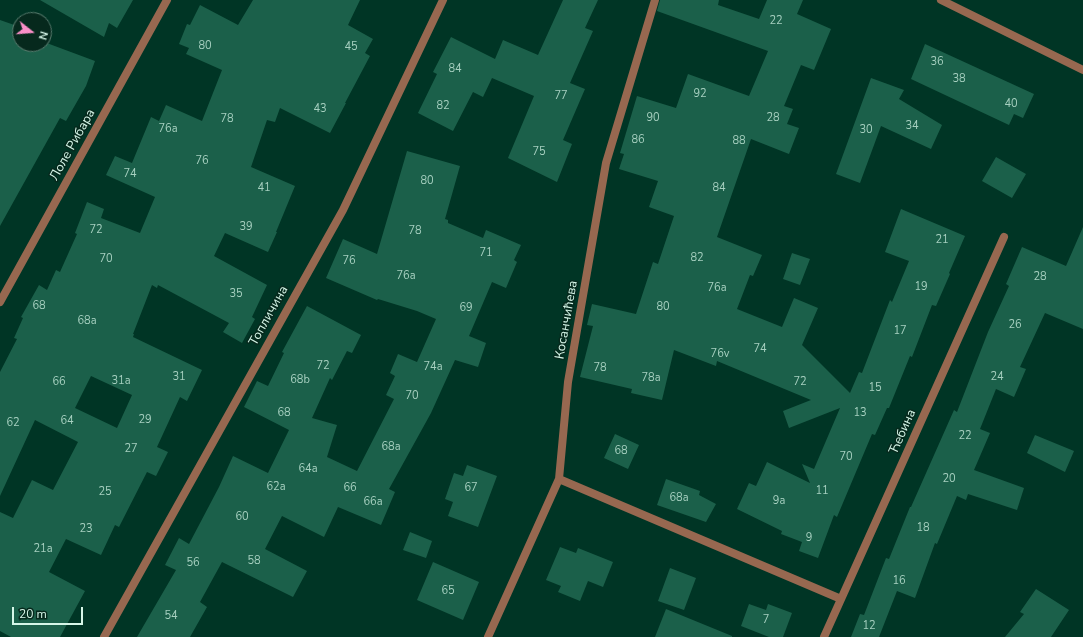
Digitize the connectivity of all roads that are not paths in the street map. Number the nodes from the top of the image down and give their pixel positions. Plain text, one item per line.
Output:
1 (167, 0) edge
2 (443, 0) edge
3 (655, 0) edge
4 (940, 0) edge
5 (1083, 70) edge
6 (1004, 237) dead end
7 (0, 302) edge
8 (559, 479) junction
9 (841, 599) junction
10 (104, 637) edge
11 (488, 637) edge
12 (824, 637) edge

1 - 7 street, Лоле Рибара
2 - 10 street, Топличина
3 - 8 street, Косанчићева
4 - 5 street
6 - 9 street, Ћебина
8 - 9 street
8 - 11 street, Косанчићева
9 - 12 street, Ћебина

